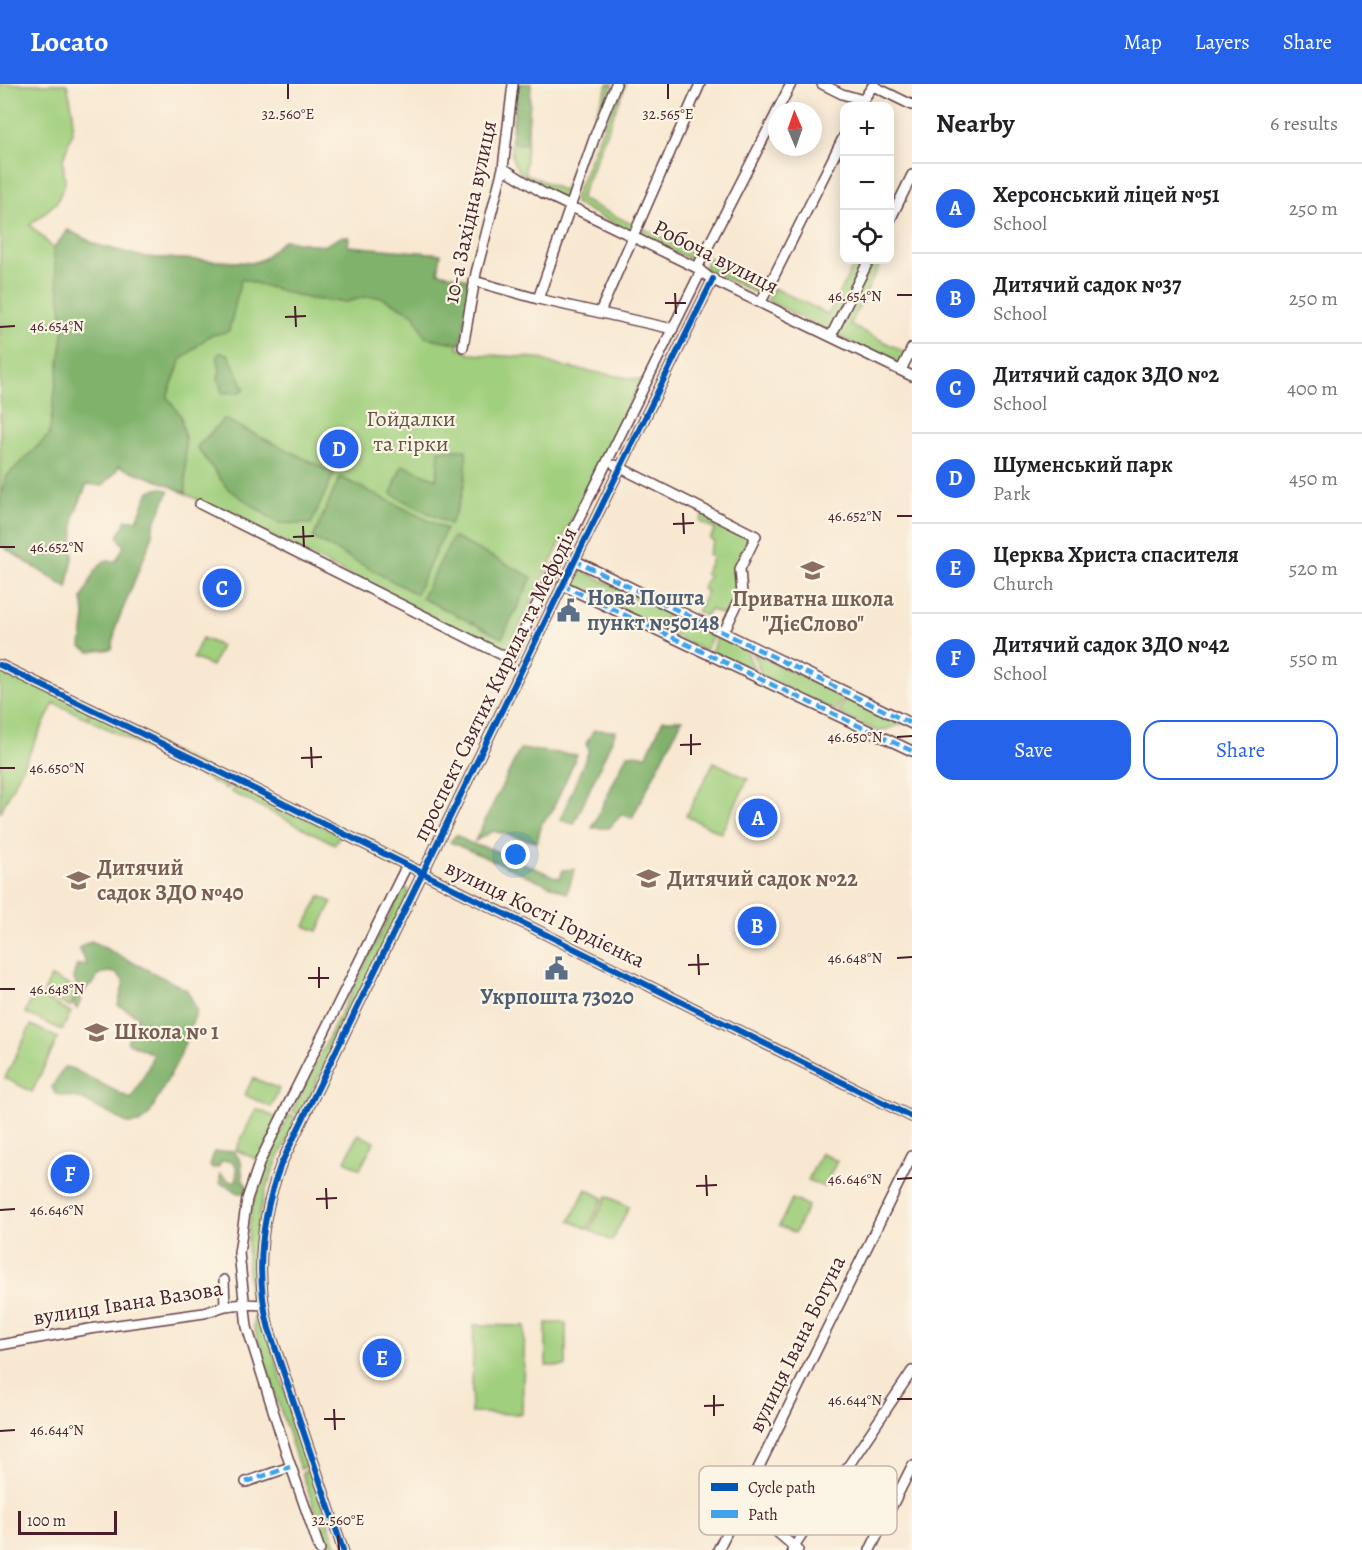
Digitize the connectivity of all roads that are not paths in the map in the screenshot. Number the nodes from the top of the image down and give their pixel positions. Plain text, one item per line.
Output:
1 (513, 84) edge
2 (616, 84) edge
3 (700, 84) edge
4 (791, 84) edge
5 (822, 84) edge
6 (874, 85) edge
7 (782, 102) edge
8 (859, 102) edge
9 (862, 102) edge
10 (912, 105) edge
11 (768, 129) edge
12 (840, 144) edge
13 (503, 168) junction
14 (912, 175) edge
15 (571, 205) junction
16 (894, 211) edge
17 (634, 236) junction
18 (867, 264) edge
19 (699, 269) junction
20 (713, 279) junction
21 (474, 281) junction
22 (538, 299) junction
23 (761, 302) junction
24 (600, 312) junction
25 (673, 329) junction
26 (831, 336) junction
27 (463, 347) dead end
28 (912, 348) edge
29 (901, 370) junction
30 (912, 376) edge
31 (607, 461) junction
32 (620, 467) junction
33 (200, 504) dead end
34 (574, 560) junction
35 (562, 585) junction
36 (724, 632) junction
37 (0, 665) edge
38 (912, 724) edge
39 (912, 751) edge
40 (407, 865) junction
41 (424, 873) junction
42 (912, 1117) edge
43 (912, 1156) edge
44 (224, 1280) dead end
45 (245, 1304) junction
46 (263, 1305) junction
47 (225, 1306) junction
48 (0, 1345) edge
49 (912, 1371) edge
50 (759, 1466) edge
51 (850, 1466) edge
52 (912, 1466) edge
53 (290, 1467) junction
54 (246, 1482) dead end
55 (897, 1496) edge
56 (725, 1535) edge
57 (779, 1535) edge
58 (804, 1535) edge
59 (878, 1535) edge
60 (795, 1549) edge
61 (320, 1550) edge
62 (342, 1550) edge
63 (718, 1550) edge
64 (870, 1550) edge

1 - 13 street, 10-а Західна вулиця
2 - 15 street
3 - 17 street
4 - 7 street
5 - 8 street
6 - 9 street
6 - 10 street
11 - 19 street
12 - 23 street
13 - 15 street, Робоча вулиця
13 - 21 street, 10-а Західна вулиця
14 - 16 street
15 - 17 street, Робоча вулиця
15 - 22 street
17 - 19 street, Робоча вулиця
17 - 24 street
18 - 26 street
19 - 20 street, Робоча вулиця
19 - 25 street
20 - 23 street, Робоча вулиця
20 - 32 street, проспект Святих Кирила та Мефодія
21 - 22 street
21 - 27 street, 10-а Західна вулиця
22 - 24 street
23 - 26 street, Робоча вулиця
24 - 25 street
25 - 31 street
26 - 29 street, Робоча вулиця
28 - 29 street
29 - 30 street, Робоча вулиця
31 - 32 street
31 - 33 street
32 - 34 street, проспект Святих Кирила та Мефодія
32 - 36 street
34 - 35 street, проспект Святих Кирила та Мефодія
34 - 36 street
35 - 39 street
35 - 41 street, проспект Святих Кирила та Мефодія
36 - 38 street
37 - 40 street, вулиця Кості Гордієнка
40 - 41 street, вулиця Кості Гордієнка
40 - 45 street, проспект Святих Кирила та Мефодія
41 - 42 street, вулиця Кості Гордієнка
41 - 46 street, проспект Святих Кирила та Мефодія
43 - 50 street, вулиця Івана Богуна
44 - 47 street
45 - 46 street, вулиця Івана Вазова
45 - 47 street, вулиця Івана Вазова
45 - 53 street, проспект Святих Кирила та Мефодія
46 - 62 street, проспект Святих Кирила та Мефодія
47 - 48 street, вулиця Івана Вазова
49 - 51 street
52 - 55 street
53 - 54 street
53 - 61 street, проспект Святих Кирила та Мефодія
56 - 63 street, вулиця Івана Богуна
57 - 60 street
58 - 60 street
59 - 64 street

